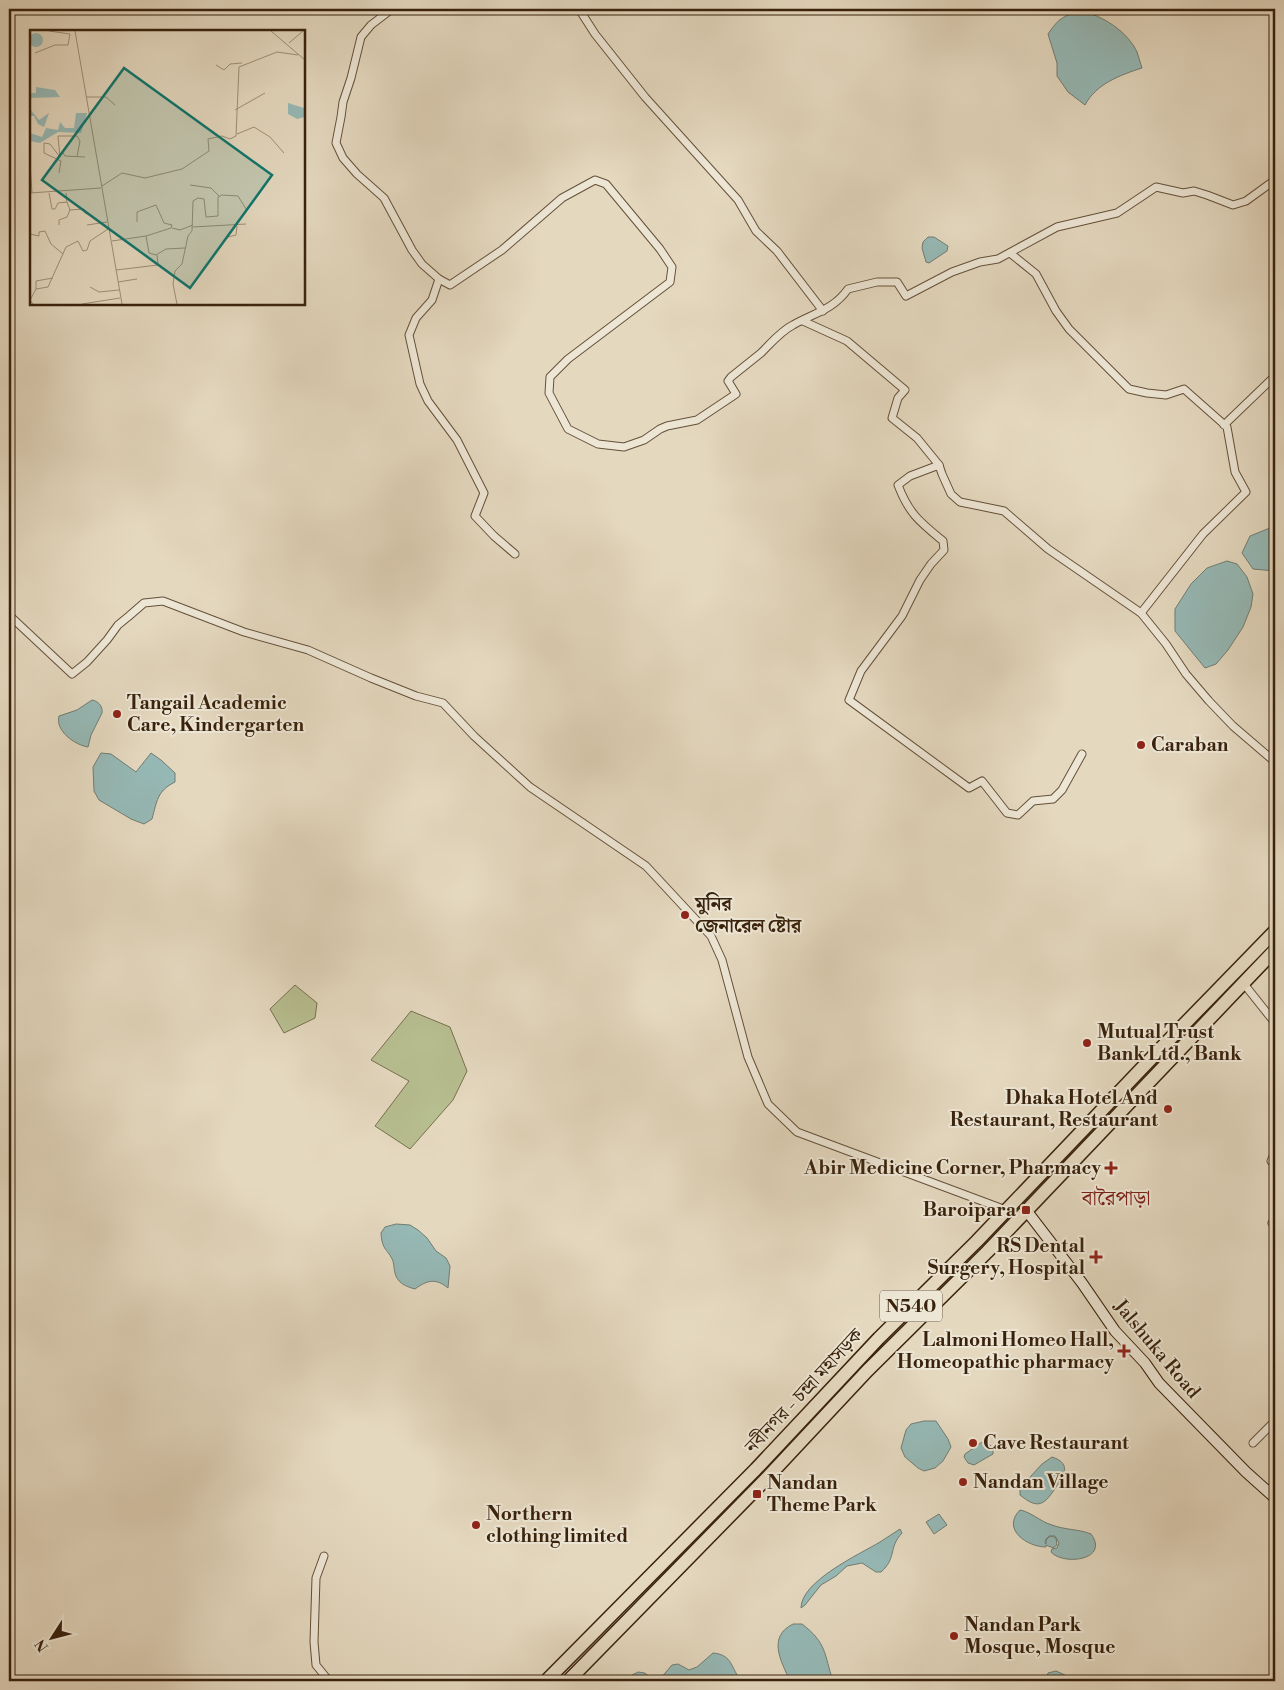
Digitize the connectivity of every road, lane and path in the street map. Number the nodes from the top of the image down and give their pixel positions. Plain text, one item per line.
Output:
1 (392, 9) edge
2 (579, 9) edge
3 (1275, 180) edge
4 (1010, 252) junction
5 (439, 279) junction
6 (822, 312) junction
7 (803, 321) junction
8 (1275, 376) edge
9 (1224, 425) junction
10 (939, 465) junction
11 (515, 554) dead end
12 (1141, 613) junction
13 (9, 615) edge
14 (1082, 754) dead end
15 (1275, 762) edge
16 (1275, 931) edge
17 (1275, 950) edge
18 (1244, 984) junction
19 (1275, 1023) edge
20 (1275, 1152) edge
21 (1275, 1165) edge
22 (1006, 1210) junction
23 (1026, 1210) junction
24 (1275, 1219) edge
25 (1275, 1226) edge
26 (1275, 1421) edge
27 (1253, 1444) dead end
28 (731, 1494) junction
29 (1275, 1498) edge
30 (741, 1504) junction
31 (324, 1556) dead end
32 (328, 1681) edge
33 (546, 1681) edge
34 (568, 1681) edge

1 - 5 street
2 - 6 street
3 - 4 street
4 - 6 street
4 - 9 street
5 - 7 street
5 - 11 street
6 - 7 street
7 - 10 street
8 - 9 street
9 - 12 street
10 - 12 street
10 - 14 street
12 - 15 street
13 - 22 street
16 - 22 highway, নবীনগর - চন্দ্রা মহাসড়ক / N540
17 - 18 highway, নবীনগর - চন্দ্রা মহাসড়ক / N540
18 - 19 street
18 - 23 highway, নবীনগর - চন্দ্রা মহাসড়ক / N540
20 - 21 street
22 - 28 highway, নবীনগর - চন্দ্রা মহাসড়ক / N540
23 - 29 street, Jalshuka Road
23 - 30 highway, নবীনগর - চন্দ্রা মহাসড়ক / N540
24 - 25 street
26 - 27 street
28 - 30 highway
28 - 33 highway, নবীনগর - চন্দ্রা মহাসড়ক / N540
30 - 34 highway, নবীনগর - চন্দ্রা মহাসড়ক / N540
31 - 32 street

